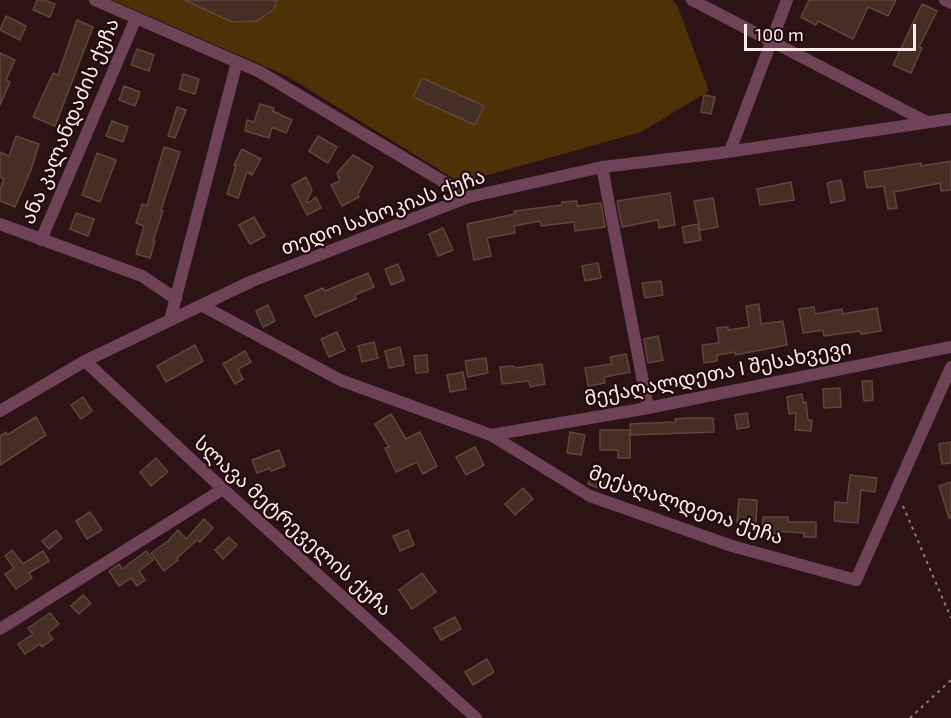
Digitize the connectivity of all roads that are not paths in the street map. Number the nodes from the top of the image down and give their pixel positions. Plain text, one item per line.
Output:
1 (95, 0) edge
2 (692, 0) edge
3 (787, 0) edge
4 (945, 0) edge
5 (951, 3) edge
6 (136, 18) junction
7 (771, 40) junction
8 (237, 62) junction
9 (951, 119) edge
10 (927, 122) junction
11 (730, 151) junction
12 (602, 167) junction
13 (469, 197) junction
14 (0, 224) edge
15 (41, 240) junction
16 (176, 299) junction
17 (203, 306) junction
18 (170, 320) junction
19 (951, 347) edge
20 (85, 361) junction
21 (951, 367) edge
22 (648, 408) junction
23 (0, 411) edge
24 (491, 435) junction
25 (222, 489) junction
26 (0, 629) edge
27 (477, 718) edge

1 - 6 street
2 - 7 street
3 - 7 street
4 - 5 street
6 - 8 street
6 - 15 street, ანა კალანდაძის ქუჩა
7 - 10 street
7 - 11 street
8 - 13 street
8 - 16 street
9 - 10 street, თედო სახოკიას ქუჩა
10 - 11 street, თედო სახოკიას ქუჩა
11 - 12 street, თედო სახოკიას ქუჩა
12 - 13 street, თედო სახოკიას ქუჩა
12 - 22 street
13 - 17 street, თედო სახოკიას ქუჩა
14 - 15 street
15 - 16 street
16 - 18 street
17 - 18 street, თედო სახოკიას ქუჩა
17 - 24 street, მექაღალდეთა ქუჩა
18 - 20 street, თედო სახოკიას ქუჩა
19 - 22 street, მექაღალდეთა I შესახვევი
20 - 23 street, თედო სახოკიას ქუჩა
20 - 25 street, სლავა მეტრეველის ქუჩა
21 - 24 street, მექაღალდეთა ქუჩა
22 - 24 street, მექაღალდეთა I შესახვევი
25 - 26 street
25 - 27 street, სლავა მეტრეველის ქუჩა

